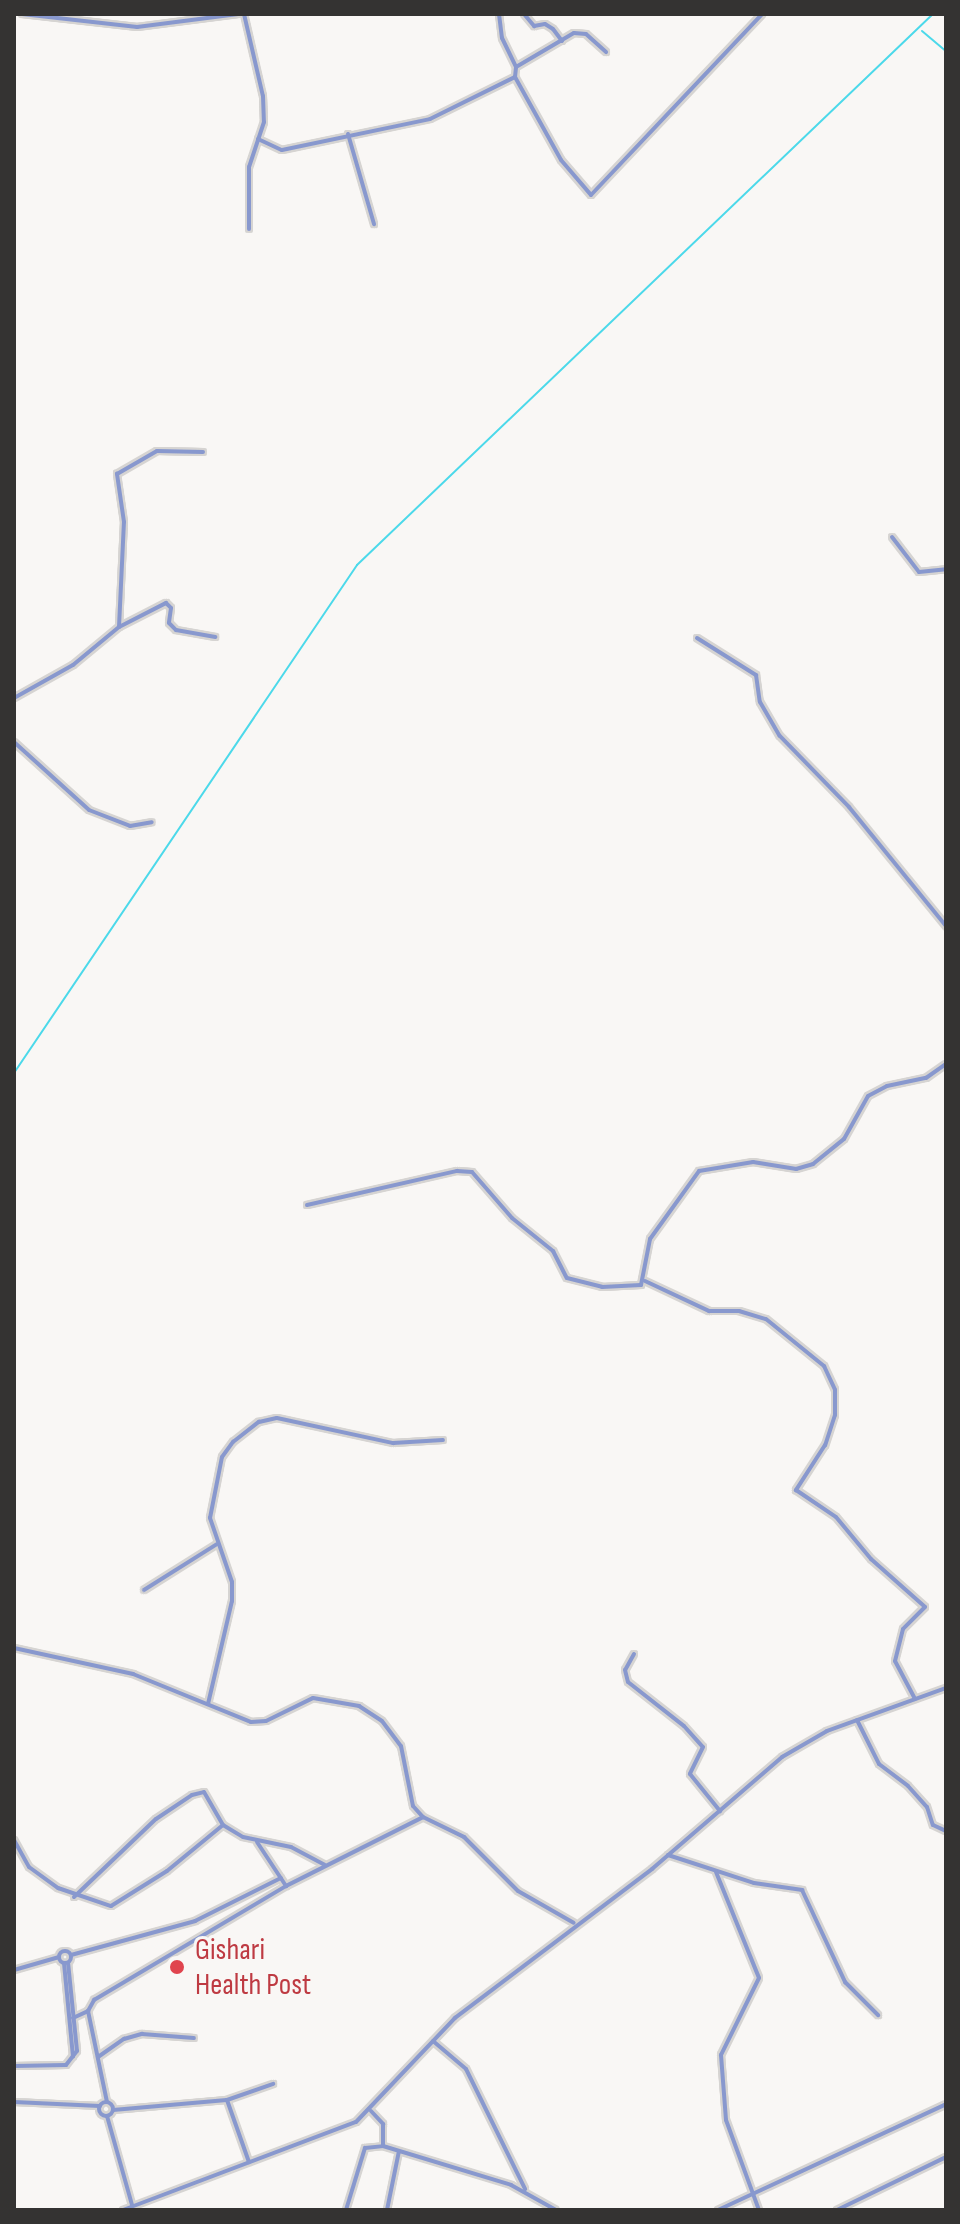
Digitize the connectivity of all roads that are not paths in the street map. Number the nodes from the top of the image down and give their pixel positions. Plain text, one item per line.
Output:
1 (22, 14) edge
2 (241, 14) edge
3 (499, 14) edge
4 (524, 14) edge
5 (762, 14) edge
6 (48, 16) edge
7 (562, 41) junction
8 (606, 52) dead end
9 (516, 67) junction
10 (515, 77) junction
11 (348, 134) junction
12 (258, 139) junction
13 (374, 224) dead end
14 (249, 229) dead end
15 (203, 452) dead end
16 (892, 537) dead end
17 (946, 569) edge
18 (119, 627) junction
19 (215, 637) dead end
20 (697, 638) dead end
21 (14, 698) edge
22 (14, 742) edge
23 (152, 822) dead end
24 (946, 926) edge
25 (946, 1064) edge
26 (307, 1205) dead end
27 (645, 1281) junction
28 (443, 1440) dead end
29 (217, 1544) junction
30 (144, 1590) dead end
31 (14, 1648) edge
32 (634, 1654) dead end
33 (946, 1688) edge
34 (915, 1699) junction
35 (208, 1704) junction
36 (857, 1720) junction
37 (720, 1811) junction
38 (423, 1817) junction
39 (223, 1825) junction
40 (946, 1831) edge
41 (14, 1840) edge
42 (257, 1842) junction
43 (16, 1850) edge
44 (668, 1855) junction
45 (325, 1865) junction
46 (716, 1872) junction
47 (281, 1878) junction
48 (286, 1886) junction
49 (74, 1897) junction
50 (574, 1923) junction
51 (71, 1955) junction
52 (59, 1957) junction
53 (66, 1963) junction
54 (14, 1970) edge
55 (88, 2011) junction
56 (878, 2015) dead end
57 (73, 2018) junction
58 (194, 2038) dead end
59 (433, 2041) junction
60 (73, 2057) junction
61 (98, 2057) junction
62 (14, 2066) edge
63 (273, 2084) dead end
64 (227, 2100) junction
65 (14, 2102) edge
66 (107, 2102) junction
67 (946, 2104) edge
68 (100, 2106) junction
69 (113, 2110) junction
70 (371, 2111) junction
71 (107, 2116) junction
72 (383, 2146) junction
73 (399, 2151) junction
74 (946, 2157) edge
75 (249, 2162) junction
76 (526, 2191) junction
77 (751, 2195) junction
78 (132, 2205) junction
79 (123, 2210) edge
80 (346, 2210) edge
81 (387, 2210) edge
82 (556, 2210) edge
83 (718, 2210) edge
84 (759, 2210) edge
85 (837, 2210) edge

1 - 6 street
2 - 6 street
2 - 12 street
3 - 9 street
4 - 7 street
5 - 10 street
7 - 8 street
7 - 9 street
9 - 10 street
10 - 11 street
11 - 12 street
11 - 13 street
12 - 14 street
15 - 18 street
16 - 17 street
18 - 19 street
18 - 21 street
20 - 24 street
22 - 23 street
25 - 27 street
26 - 27 street
27 - 34 street
28 - 29 street
29 - 30 street
29 - 35 street
31 - 35 street
32 - 37 street
33 - 34 street
34 - 36 street
35 - 38 street
36 - 37 street
36 - 40 street
37 - 44 street
38 - 45 street
38 - 50 street
39 - 42 street
39 - 49 street
39 - 49 street
41 - 43 street
42 - 45 street
42 - 47 street
43 - 49 street
44 - 46 street
44 - 50 street
45 - 48 street
46 - 56 street
46 - 77 street
47 - 48 street
47 - 51 street
48 - 55 street
50 - 59 street
51 - 52 street
51 - 53 street
52 - 53 street
52 - 54 street
53 - 57 street
53 - 60 street
55 - 57 street
55 - 61 street
57 - 60 street
58 - 61 street
59 - 70 street
59 - 76 street
60 - 62 street
61 - 66 street
63 - 64 street
64 - 69 street
64 - 75 street
65 - 68 street
66 - 68 street
66 - 69 street
67 - 77 street
68 - 71 street
69 - 71 street
70 - 72 street
70 - 75 street
71 - 78 street
72 - 73 street
72 - 80 street
73 - 76 street
73 - 81 street
74 - 85 street
75 - 78 street
76 - 82 street
77 - 83 street
77 - 84 street
78 - 79 street

